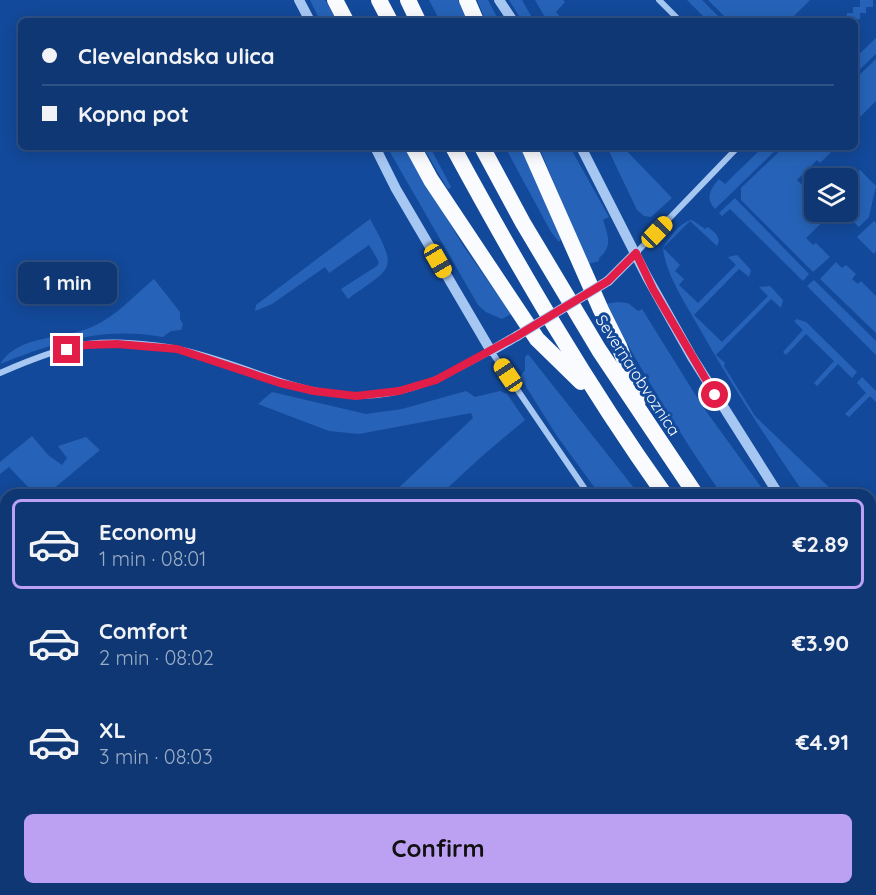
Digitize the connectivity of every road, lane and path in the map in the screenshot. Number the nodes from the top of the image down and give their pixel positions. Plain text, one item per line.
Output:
1 (299, 0) edge
2 (335, 0) edge
3 (379, 0) edge
4 (408, 0) edge
5 (467, 0) edge
6 (499, 0) edge
7 (659, 0) edge
8 (308, 18) edge
9 (344, 18) edge
10 (388, 18) edge
11 (417, 18) edge
12 (475, 18) edge
13 (511, 18) edge
14 (677, 18) edge
15 (376, 150) edge
16 (414, 150) edge
17 (455, 150) edge
18 (484, 150) edge
19 (531, 150) edge
20 (583, 150) edge
21 (735, 150) edge
22 (636, 253) junction
23 (491, 351) junction
24 (0, 372) edge
25 (604, 404) junction
26 (652, 430) junction
27 (585, 489) edge
28 (662, 489) edge
29 (692, 489) edge
30 (775, 489) edge

1 - 8 street
2 - 9 highway
3 - 10 highway
4 - 11 highway
5 - 12 highway
6 - 13 street
7 - 14 street
15 - 23 street
16 - 25 highway
17 - 25 highway
18 - 26 highway, Severna obvoznica
19 - 26 highway
20 - 22 street
21 - 22 street
22 - 23 street, bridge
22 - 30 street
23 - 24 street
23 - 27 street
25 - 28 highway
26 - 29 highway, Severna obvoznica

